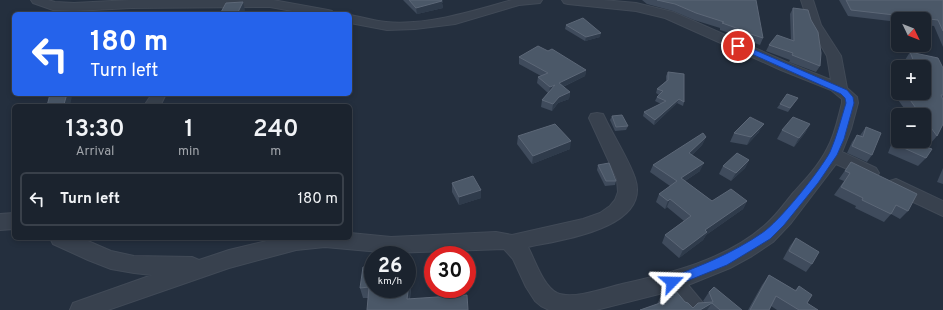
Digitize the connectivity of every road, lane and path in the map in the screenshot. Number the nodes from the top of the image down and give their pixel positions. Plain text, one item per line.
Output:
1 (37, 0) edge
2 (536, 0) edge
3 (568, 0) edge
4 (807, 0) edge
5 (202, 6) edge
6 (319, 12) edge
7 (352, 19) edge
8 (840, 90) junction
9 (597, 118) dead end
10 (833, 155) junction
11 (943, 209) edge
12 (12, 221) edge
13 (0, 222) edge
14 (65, 240) edge
15 (318, 240) edge
16 (335, 240) edge
17 (511, 243) junction
18 (210, 265) junction
19 (672, 282) junction
20 (81, 310) edge
21 (695, 310) edge

1 - 5 street
2 - 7 street
3 - 8 street
4 - 8 street
5 - 6 street
8 - 10 street
9 - 17 street
10 - 11 street
10 - 19 street
12 - 13 street
14 - 18 street
15 - 18 street
16 - 17 street
17 - 19 street
18 - 20 street
19 - 21 street

